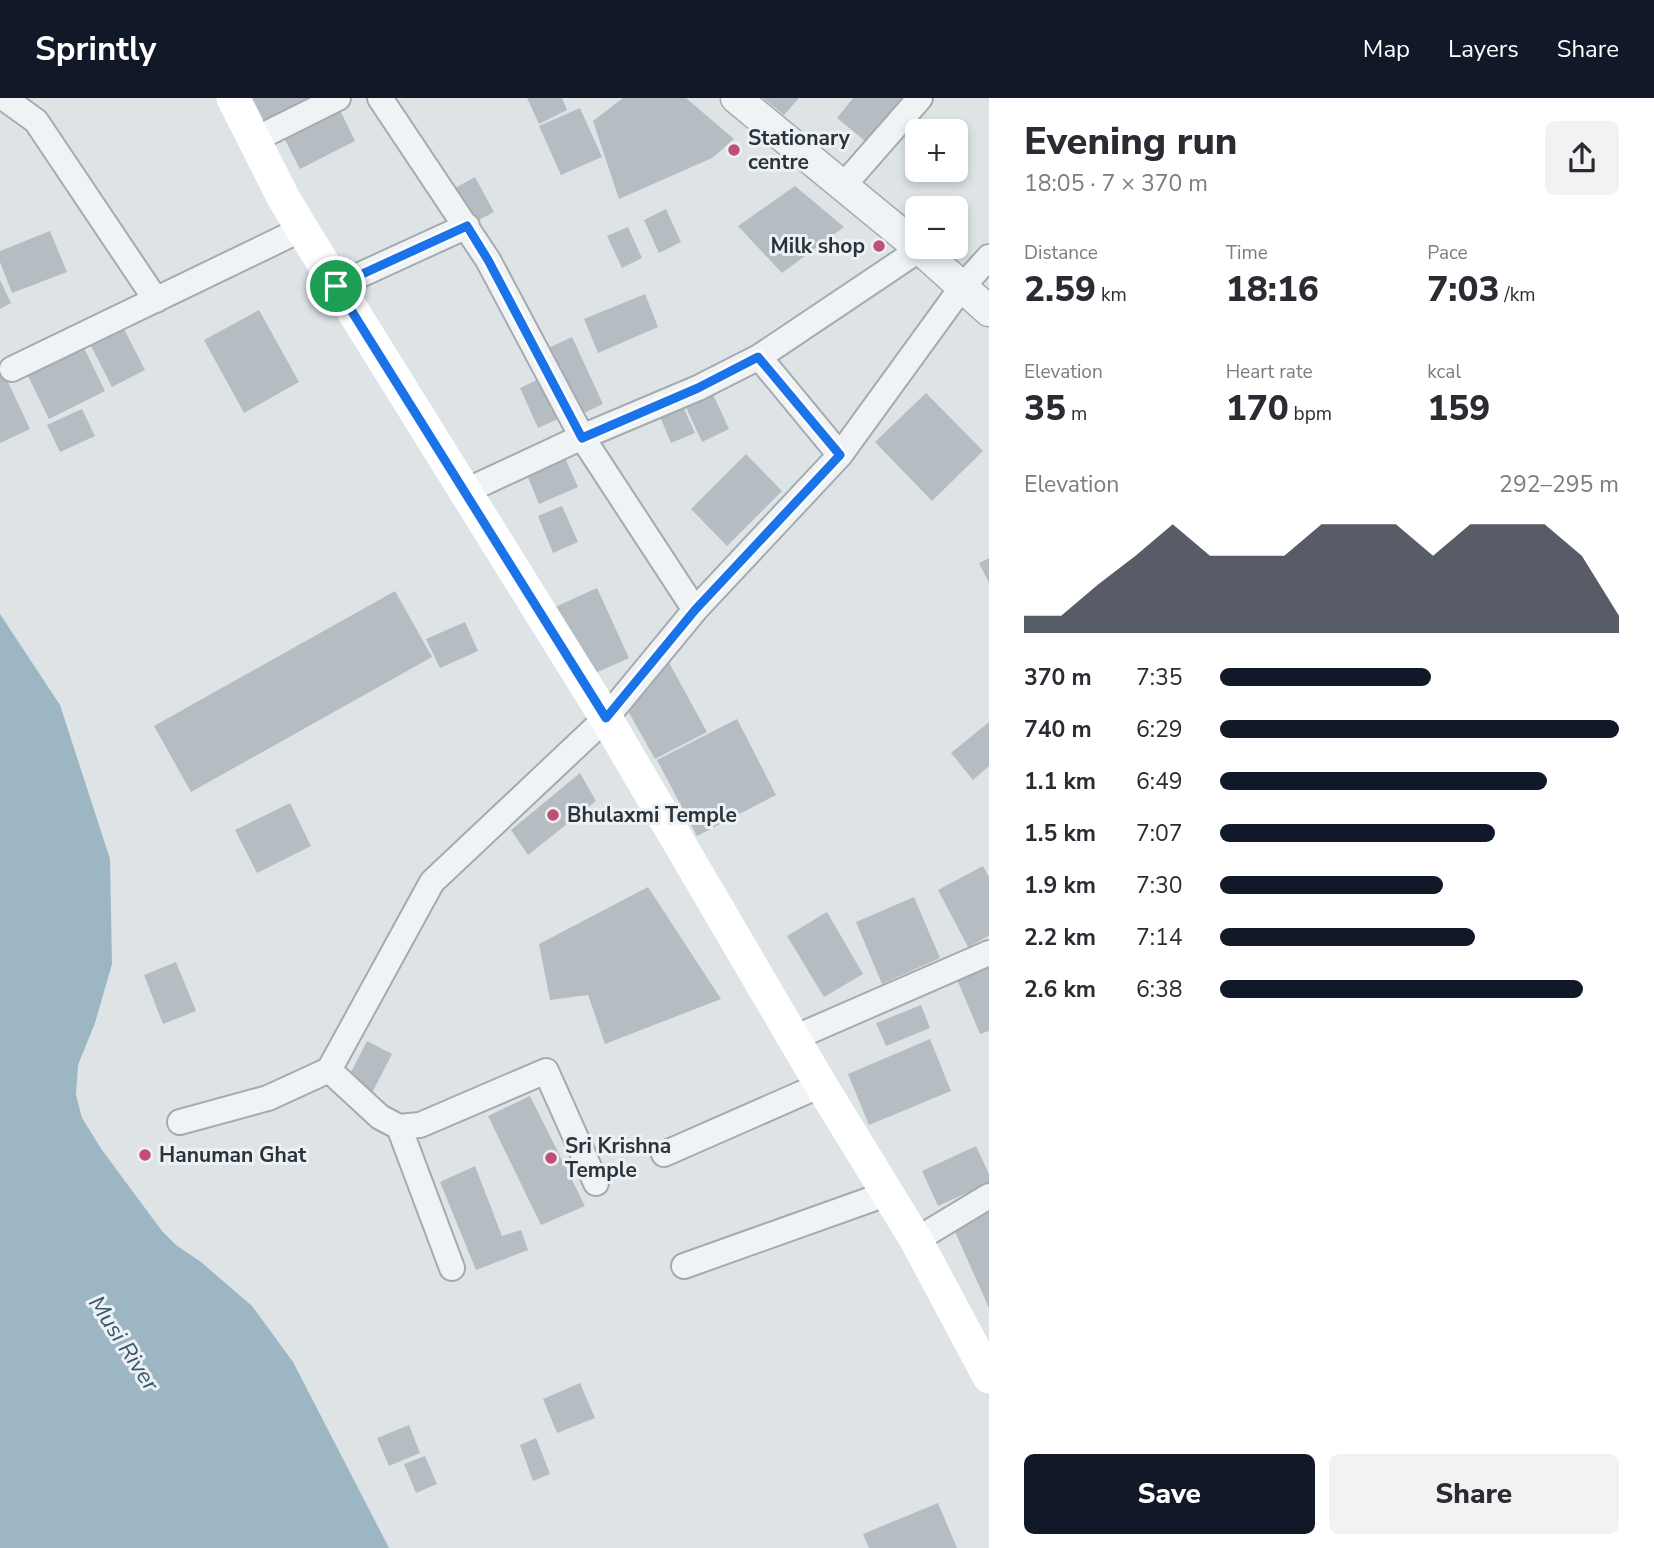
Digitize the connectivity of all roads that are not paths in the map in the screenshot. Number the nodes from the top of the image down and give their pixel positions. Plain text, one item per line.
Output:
1 (4, 98) edge
2 (233, 98) edge
3 (338, 98) edge
4 (380, 98) edge
5 (736, 98) edge
6 (920, 98) edge
7 (254, 140) junction
8 (843, 186) junction
9 (467, 226) junction
10 (302, 229) junction
11 (905, 237) edge
12 (989, 257) edge
13 (905, 259) edge
14 (931, 259) edge
15 (336, 286) junction
16 (962, 287) junction
17 (156, 299) junction
18 (989, 311) edge
19 (758, 357) junction
20 (12, 369) dead end
21 (582, 438) junction
22 (840, 455) junction
23 (466, 491) junction
24 (695, 610) junction
25 (606, 718) junction
26 (989, 954) edge
27 (794, 1038) junction
28 (329, 1070) junction
29 (821, 1085) junction
30 (180, 1122) dead end
31 (399, 1127) junction
32 (664, 1154) dead end
33 (596, 1183) dead end
34 (886, 1194) junction
35 (989, 1196) edge
36 (916, 1240) junction
37 (684, 1266) dead end
38 (452, 1268) dead end
39 (989, 1377) edge

1 - 17 street
2 - 7 main road
3 - 7 street
4 - 9 street
5 - 8 street
6 - 8 street
7 - 10 main road
8 - 11 street
9 - 15 street
9 - 21 street
10 - 15 main road
10 - 17 street
12 - 16 street
13 - 19 street
14 - 16 street
15 - 23 main road
16 - 18 street
16 - 22 street
17 - 20 street
19 - 21 street
19 - 22 street
21 - 23 street
21 - 24 street
22 - 24 street
23 - 25 main road
24 - 25 street
25 - 27 main road
25 - 28 street
26 - 27 street
27 - 29 main road
28 - 30 street
28 - 31 street
29 - 32 street
29 - 34 main road
31 - 33 street
31 - 38 street
34 - 36 main road
34 - 37 street
35 - 36 street
36 - 39 main road

